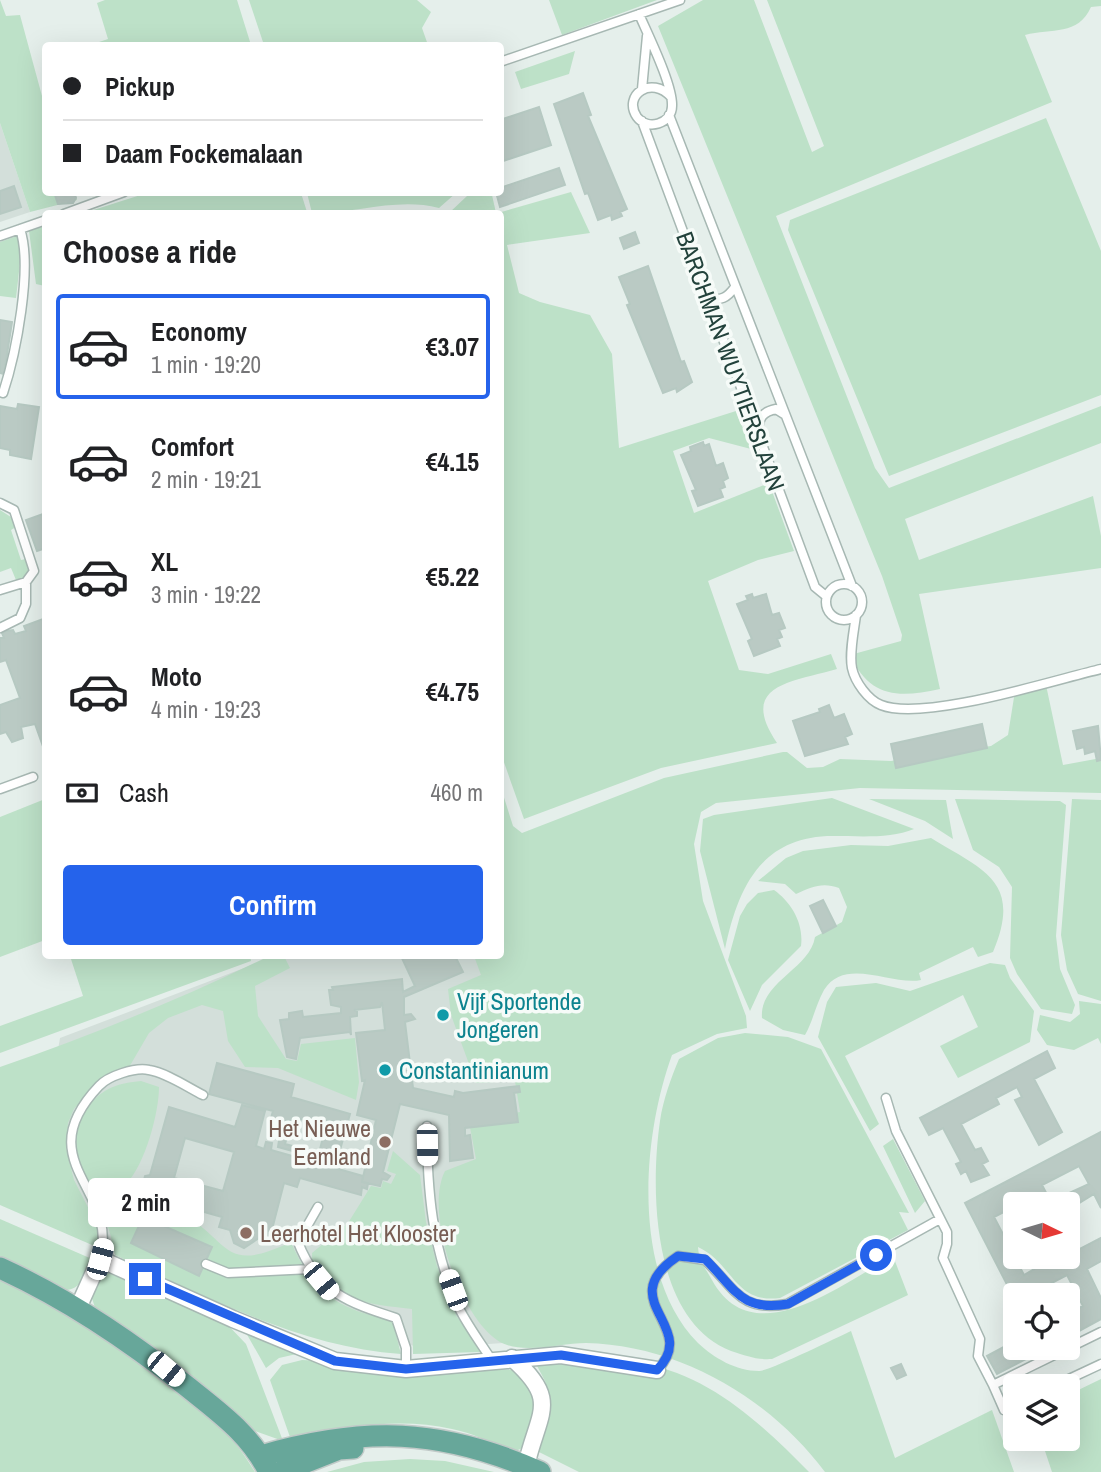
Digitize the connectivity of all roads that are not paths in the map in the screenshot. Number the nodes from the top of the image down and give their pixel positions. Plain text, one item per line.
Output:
1 (680, 0) edge
2 (639, 14) junction
3 (648, 34) junction
4 (504, 61) edge
5 (642, 89) junction
6 (671, 97) junction
7 (669, 115) junction
8 (642, 121) junction
9 (113, 196) edge
10 (75, 210) edge
11 (42, 221) edge
12 (20, 229) junction
13 (0, 236) edge
14 (735, 287) junction
15 (708, 298) junction
16 (3, 393) dead end
17 (784, 414) junction
18 (757, 430) junction
19 (0, 503) edge
20 (26, 582) junction
21 (852, 586) junction
22 (0, 590) edge
23 (826, 596) junction
24 (856, 615) junction
25 (0, 628) edge
26 (1101, 669) edge
27 (33, 777) dead end
28 (0, 789) edge
29 (203, 1095) dead end
30 (886, 1098) dead end
31 (427, 1126) dead end
32 (318, 1207) dead end
33 (940, 1219) junction
34 (100, 1259) junction
35 (206, 1264) dead end
36 (0, 1268) edge
37 (311, 1269) junction
38 (78, 1308) junction
39 (1101, 1332) edge
40 (512, 1358) junction
41 (491, 1359) junction
42 (1101, 1364) edge
43 (406, 1369) junction
44 (657, 1370) joint
45 (1080, 1374) edge
46 (993, 1385) junction
47 (1003, 1408) edge
48 (428, 1439) junction
49 (265, 1464) edge
50 (533, 1469) edge
51 (281, 1472) edge

1 - 2 lane
2 - 3 lane, BARCHMAN WUYTIERSLAAN
2 - 4 lane
3 - 5 lane, BARCHMAN WUYTIERSLAAN
3 - 6 lane, BARCHMAN WUYTIERSLAAN
5 - 6 lane
5 - 8 lane, BARCHMAN WUYTIERSLAAN
6 - 7 lane, BARCHMAN WUYTIERSLAAN
7 - 8 lane
7 - 14 lane, BARCHMAN WUYTIERSLAAN
8 - 15 lane, BARCHMAN WUYTIERSLAAN
9 - 10 lane
11 - 12 lane
12 - 13 lane
12 - 16 lane
14 - 15 lane
14 - 17 lane, BARCHMAN WUYTIERSLAAN
15 - 18 lane, BARCHMAN WUYTIERSLAAN
17 - 18 lane
17 - 21 lane, BARCHMAN WUYTIERSLAAN
18 - 23 lane, BARCHMAN WUYTIERSLAAN
19 - 20 lane
20 - 22 lane
20 - 25 lane
21 - 23 lane
21 - 24 lane
23 - 24 lane
24 - 26 lane
27 - 28 lane
29 - 34 lane
30 - 33 lane
31 - 41 lane
32 - 37 lane
33 - 44 lane
33 - 46 lane
34 - 38 street
34 - 43 street
35 - 37 lane
36 - 38 main road
37 - 43 lane
38 - 49 main road
39 - 46 lane
40 - 41 street
40 - 44 street
40 - 50 street
41 - 43 street
42 - 45 lane
46 - 47 lane
48 - 49 main road
48 - 50 main road
48 - 51 main road

